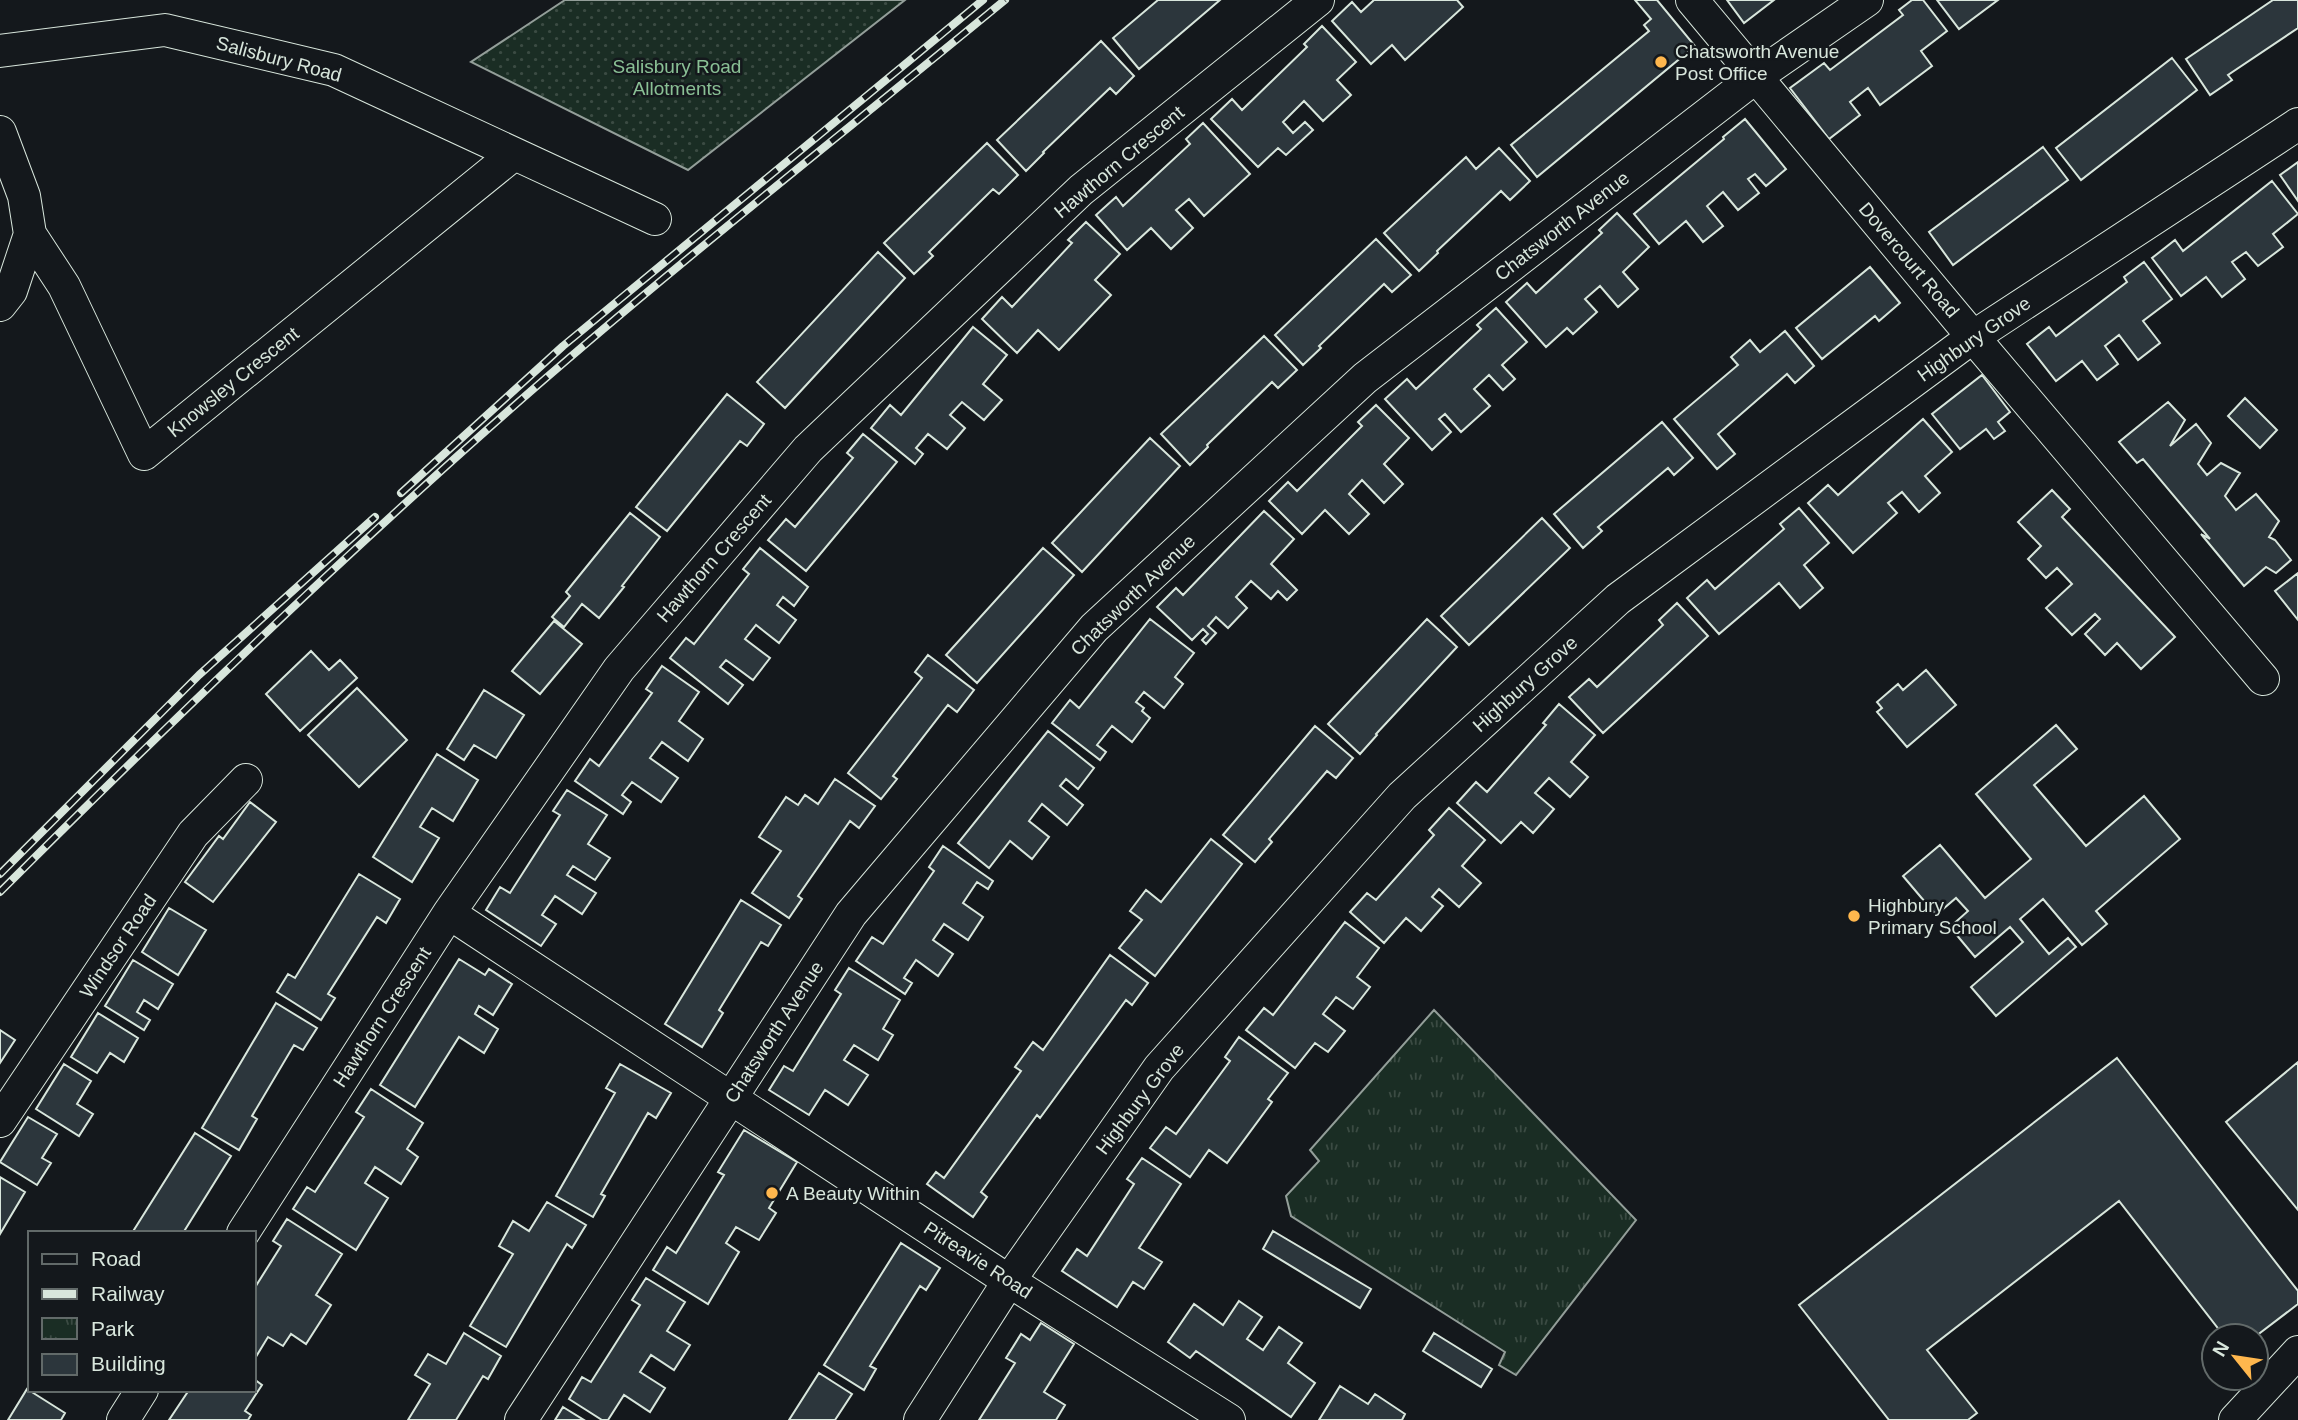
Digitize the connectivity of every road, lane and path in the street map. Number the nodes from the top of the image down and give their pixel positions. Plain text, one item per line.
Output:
1 (1318, 0) edge
2 (1692, 0) edge
3 (1867, 0) edge
4 (0, 51) edge
5 (1756, 76) junction
6 (2298, 124) edge
7 (0, 132) edge
8 (514, 153) junction
9 (655, 219) dead end
10 (30, 234) junction
11 (0, 305) edge
12 (1973, 337) junction
13 (2263, 679) dead end
14 (246, 780) dead end
15 (449, 913) junction
16 (730, 1099) junction
17 (0, 1121) edge
18 (244, 1231) edge
19 (1009, 1280) junction
20 (2298, 1352) edge
21 (141, 1392) edge
22 (123, 1420) edge
23 (521, 1420) edge
24 (920, 1420) edge
25 (1229, 1420) edge
26 (2235, 1420) edge

1 - 15 street, Hawthorn Crescent
2 - 5 street, Dovercourt Road
3 - 5 street, Chatsworth Avenue
4 - 8 street, Salisbury Road
5 - 12 street, Dovercourt Road
5 - 16 street, Chatsworth Avenue
6 - 12 street, Highbury Grove
7 - 10 street
8 - 9 street, Salisbury Road
8 - 10 street, Knowsley Crescent
10 - 11 street
12 - 13 street, Dovercourt Road
12 - 19 street, Highbury Grove
14 - 17 street, Windsor Road
15 - 16 street, Pitreavie Road
15 - 18 street, Hawthorn Crescent
16 - 19 street, Pitreavie Road
16 - 23 street, Chatsworth Avenue
19 - 24 street, Highbury Grove
19 - 25 street, Pitreavie Road
20 - 26 street
21 - 22 street

